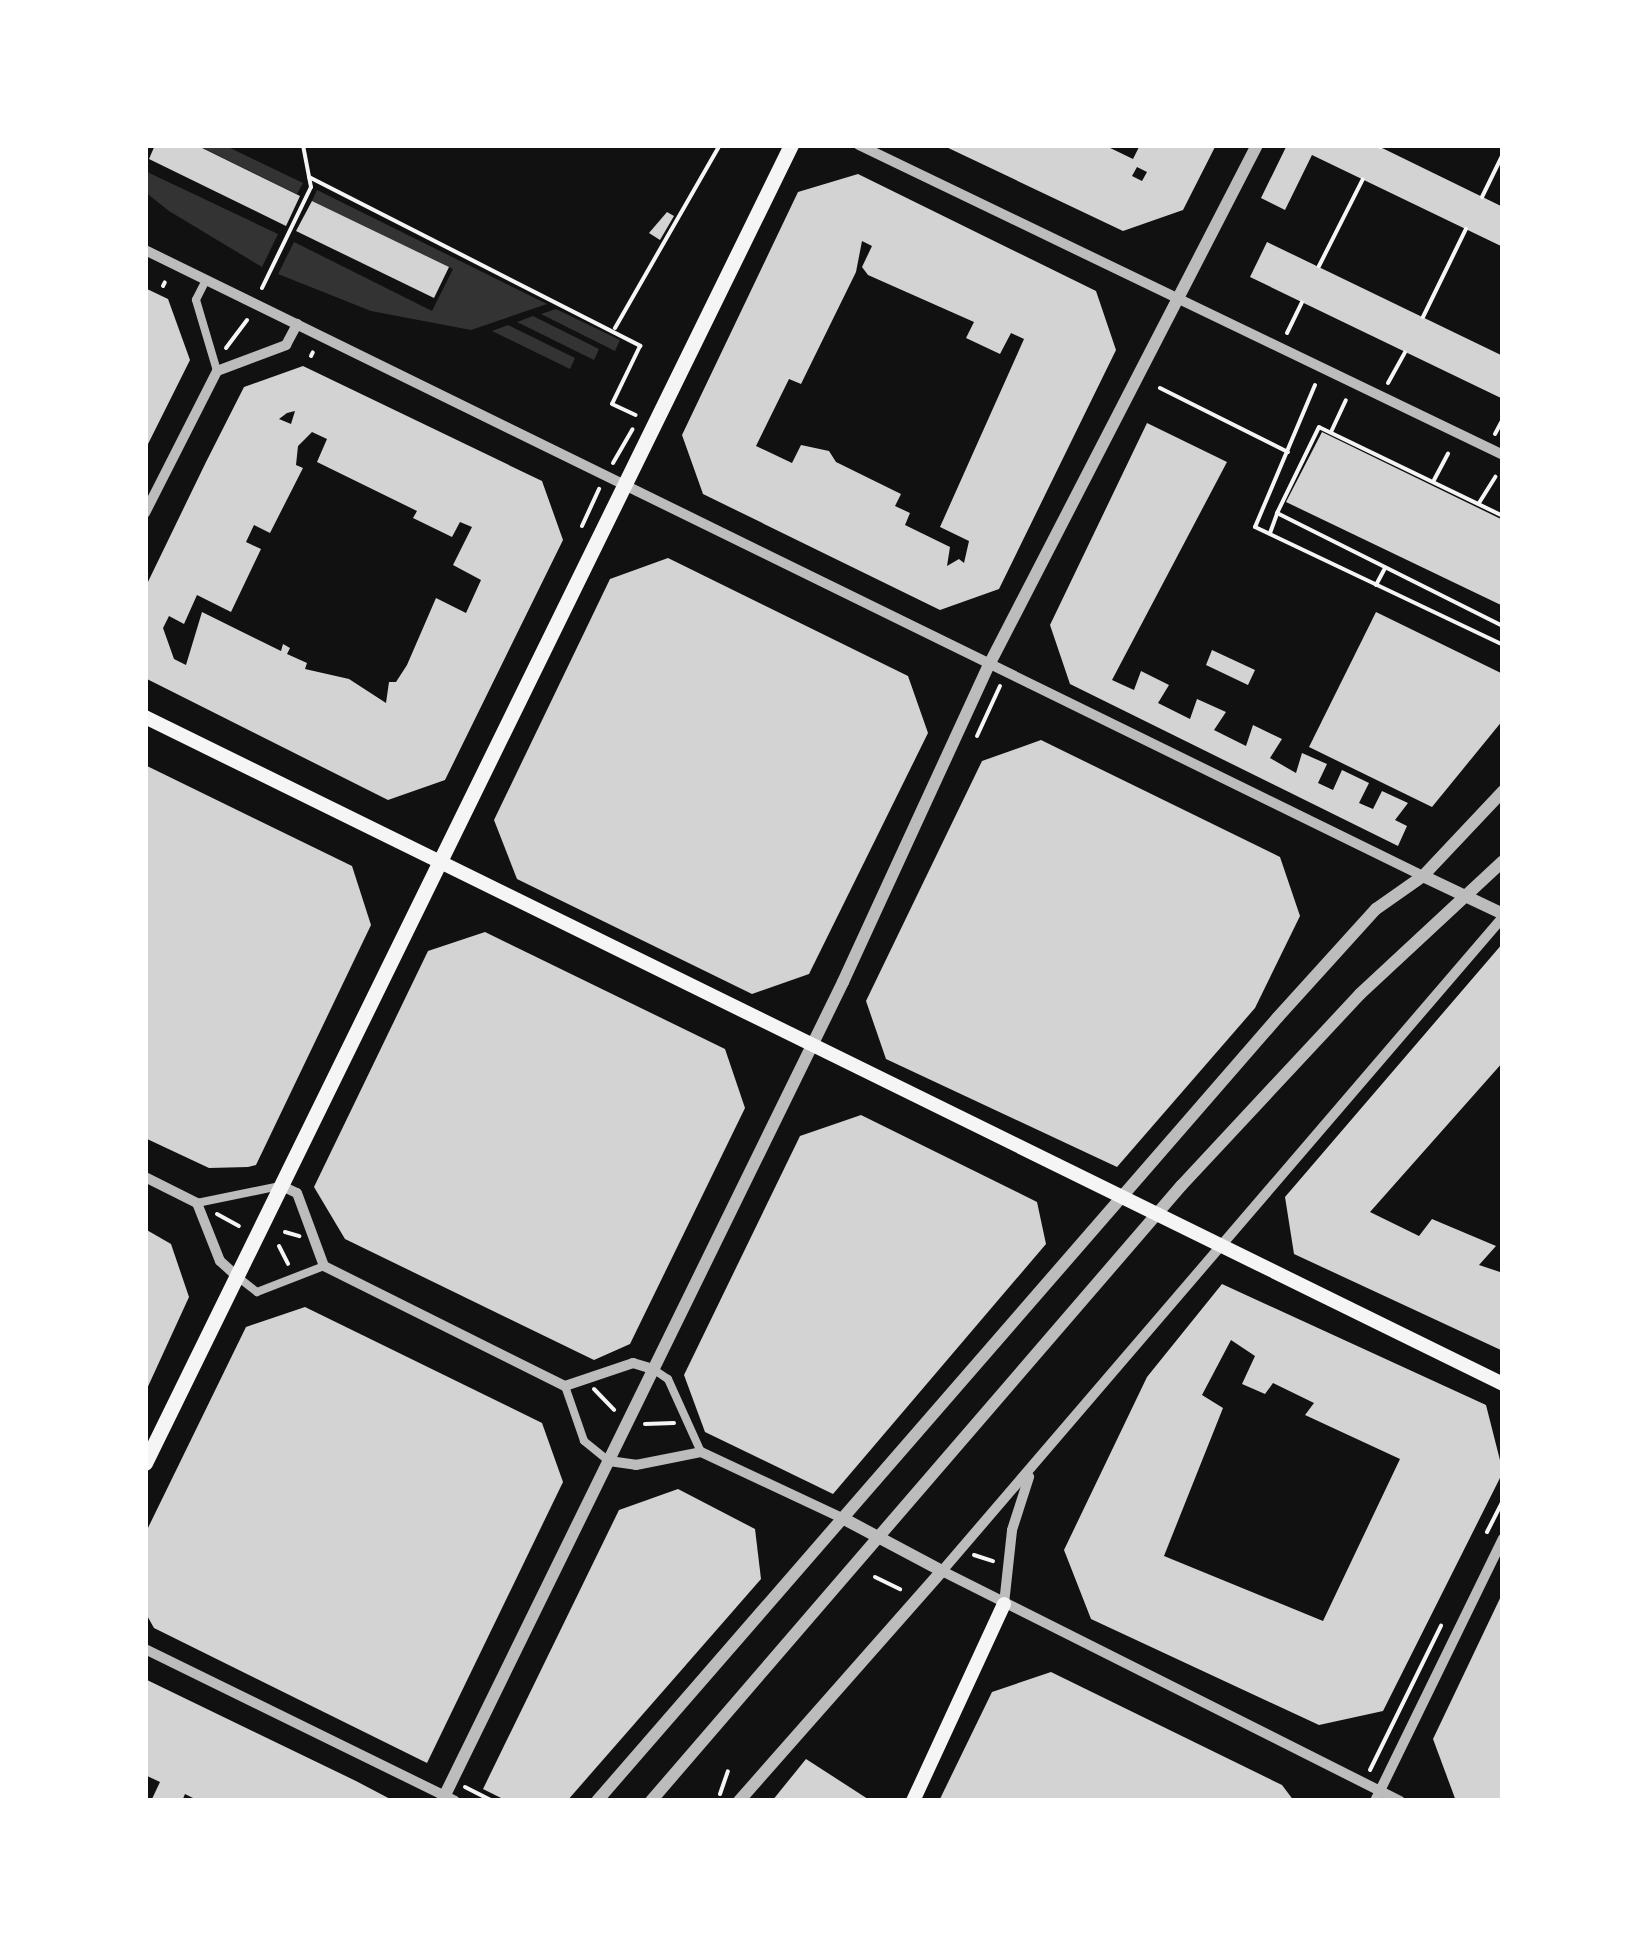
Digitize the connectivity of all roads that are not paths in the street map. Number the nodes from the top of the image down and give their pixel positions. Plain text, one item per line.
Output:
1 (790, 145) edge
2 (859, 145) edge
3 (1257, 145) edge
4 (145, 250) edge
5 (206, 280) junction
6 (1180, 296) junction
7 (297, 324) junction
8 (217, 371) junction
9 (1503, 455) edge
10 (628, 486) junction
11 (145, 513) edge
12 (990, 663) junction
13 (145, 716) edge
14 (1503, 791) edge
15 (442, 860) junction
16 (1503, 861) edge
17 (1422, 876) junction
18 (1465, 896) junction
19 (1503, 916) edge
20 (814, 1043) junction
21 (145, 1177) edge
22 (284, 1187) junction
23 (1122, 1195) junction
24 (197, 1203) junction
25 (1159, 1212) junction
26 (1221, 1243) junction
27 (324, 1266) junction
28 (239, 1278) junction
29 (653, 1369) junction
30 (1503, 1384) edge
31 (565, 1386) junction
32 (702, 1452) junction
33 (609, 1461) junction
34 (145, 1462) edge
35 (1030, 1471) junction
36 (844, 1519) junction
37 (879, 1538) junction
38 (1503, 1539) edge
39 (942, 1572) junction
40 (1004, 1604) junction
41 (145, 1649) edge
42 (1377, 1796) edge
43 (447, 1799) edge
44 (597, 1801) edge
45 (652, 1801) edge
46 (739, 1801) edge
47 (913, 1801) edge
48 (1400, 1801) edge

1 - 10 main road
2 - 6 street
3 - 6 street
4 - 5 street
5 - 7 street
5 - 8 street
6 - 9 street
6 - 12 street
7 - 8 street
7 - 10 street
8 - 11 street
10 - 12 street
10 - 15 main road
12 - 17 street
12 - 20 street
13 - 15 main road
14 - 17 street
15 - 20 main road
15 - 22 main road
16 - 18 street
17 - 18 street
17 - 23 street
18 - 19 street
18 - 25 street
19 - 26 street
20 - 23 main road
20 - 29 street
21 - 24 street
22 - 24 street
22 - 27 street
22 - 28 main road
23 - 25 main road
23 - 36 street
24 - 28 street
25 - 26 main road
25 - 37 street
26 - 30 main road
26 - 35 street
27 - 28 street
27 - 31 street
28 - 34 main road
29 - 31 street
29 - 32 street
29 - 33 street
31 - 33 street
32 - 33 street
32 - 36 street
33 - 43 street
35 - 39 street
35 - 40 street
36 - 37 street
36 - 44 street
37 - 39 street
37 - 45 street
38 - 42 street
39 - 40 street
39 - 46 street
40 - 42 street
40 - 47 main road
41 - 43 street
42 - 48 street

